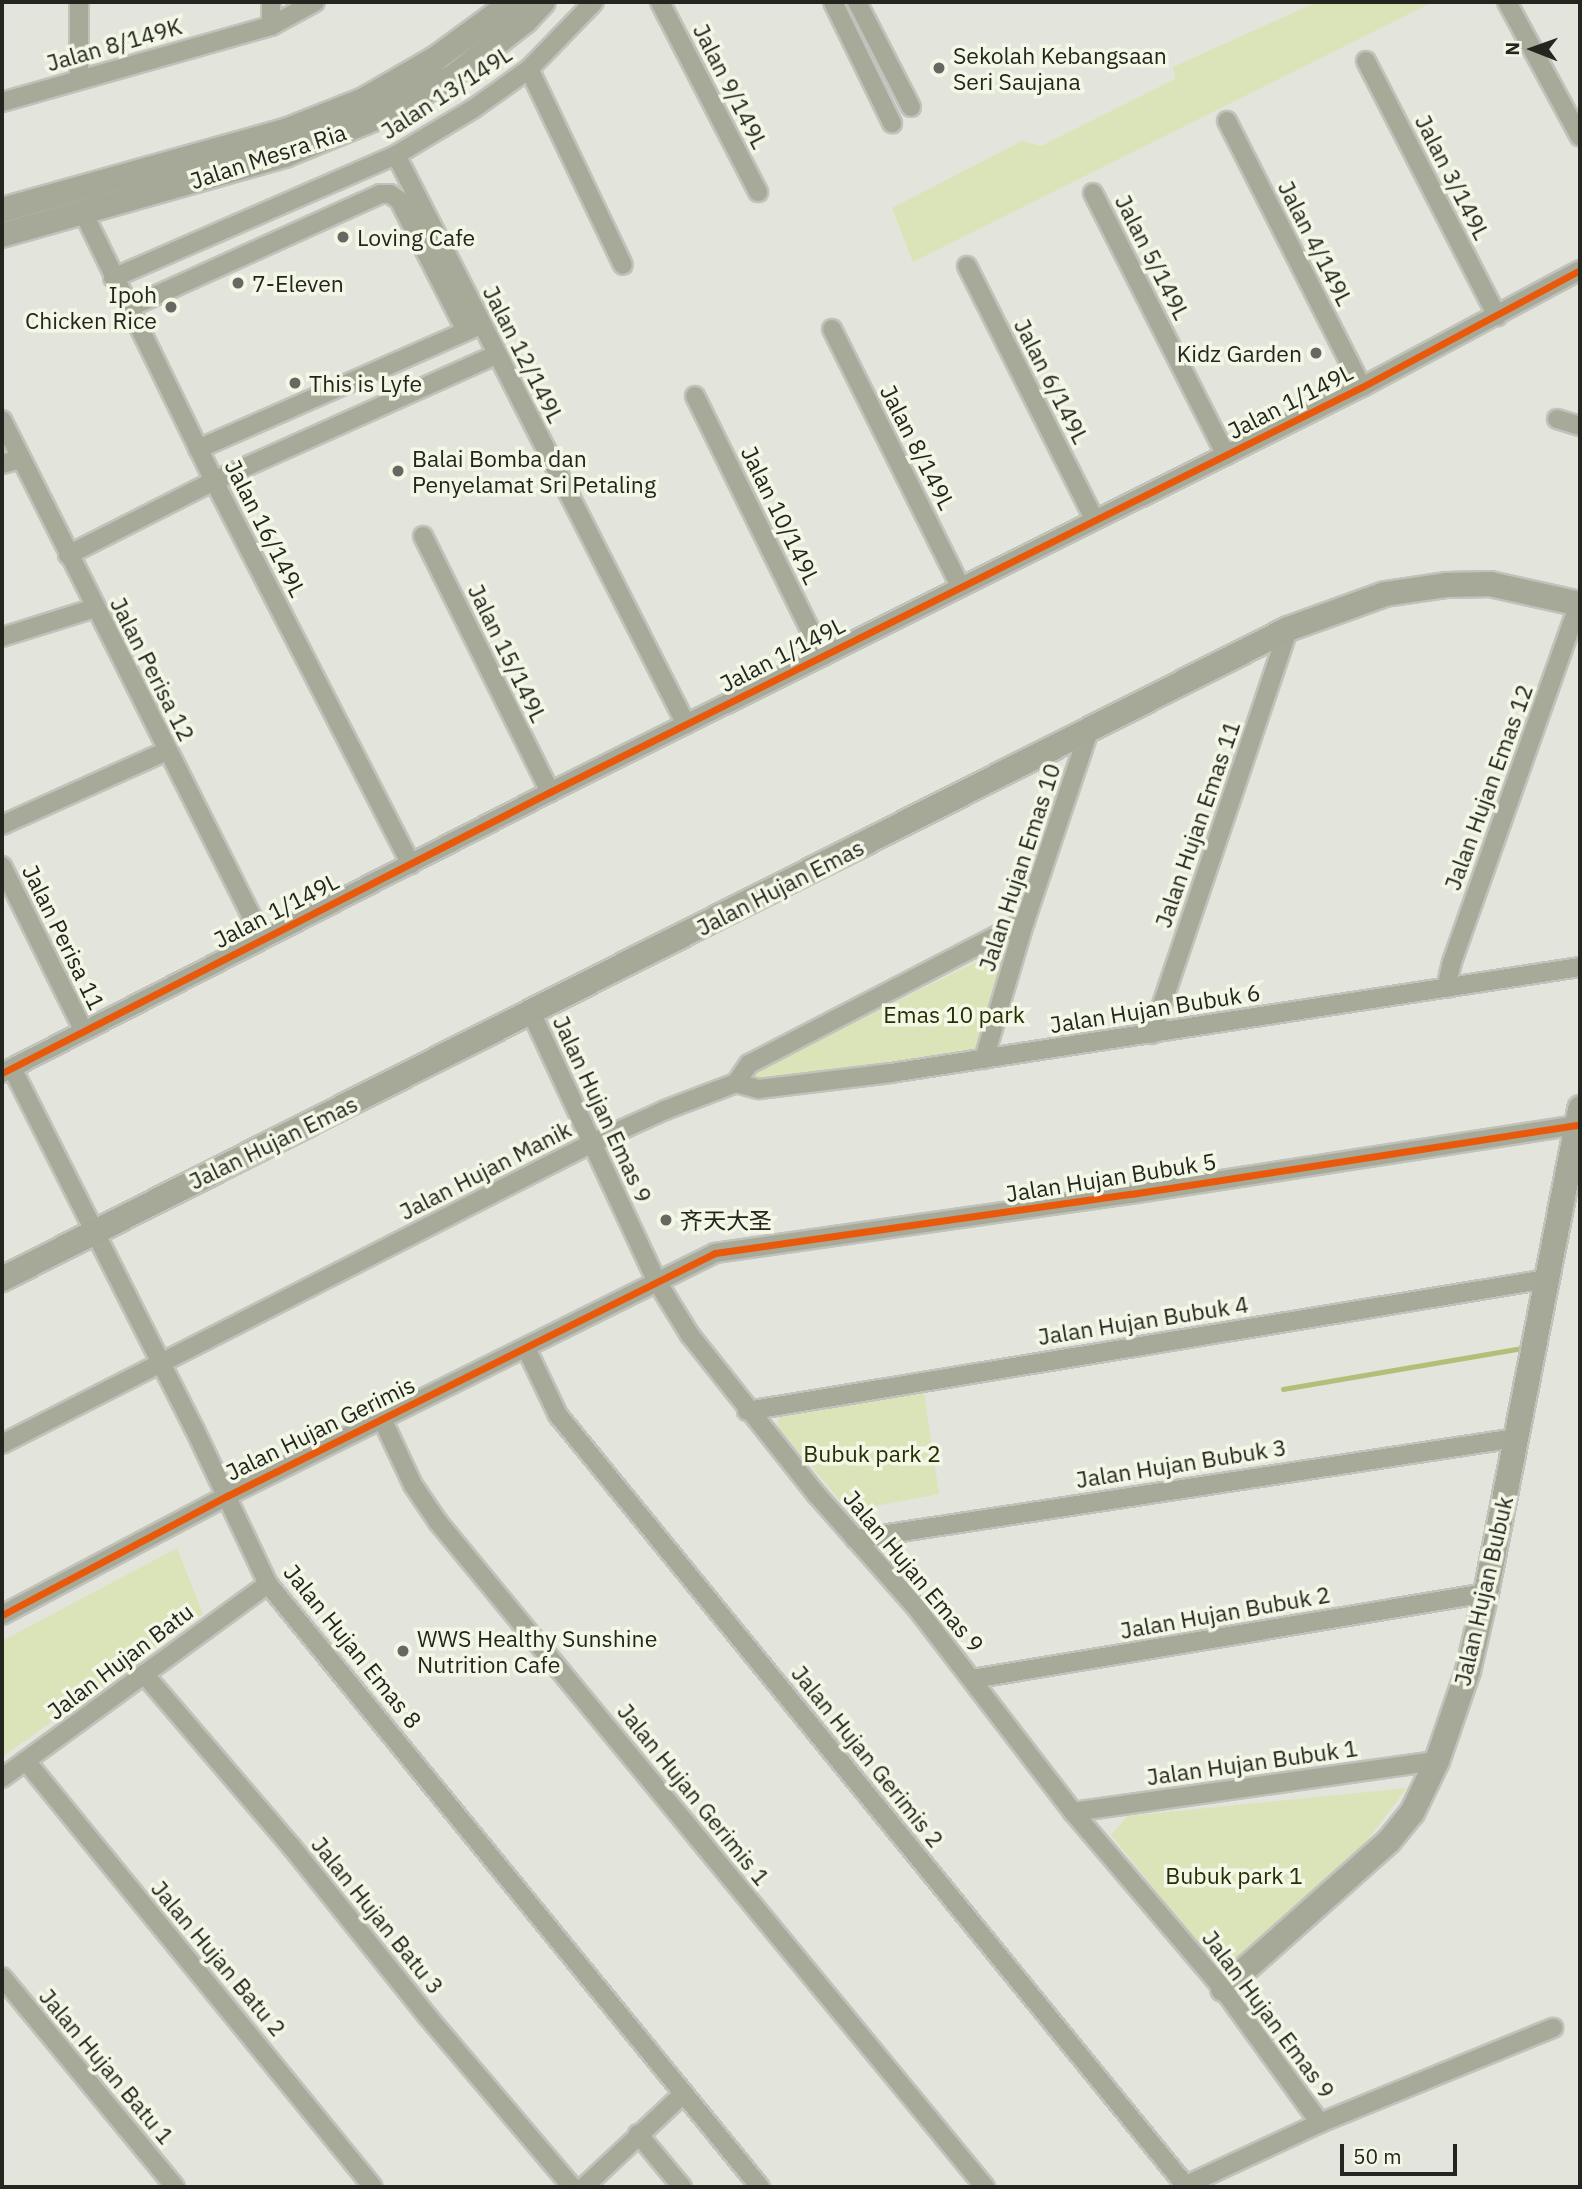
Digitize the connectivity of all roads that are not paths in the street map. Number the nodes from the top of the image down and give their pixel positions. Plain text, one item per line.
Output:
1 (79, 2) edge
2 (271, 2) edge
3 (316, 2) edge
4 (513, 2) edge
5 (543, 2) edge
6 (594, 2) edge
7 (660, 2) edge
8 (832, 2) edge
9 (857, 2) edge
10 (1507, 2) edge
11 (271, 26) junction
12 (1366, 61) dead end
13 (529, 69) junction
14 (79, 79) junction
15 (2, 102) edge
16 (911, 107) dead end
17 (1227, 121) dead end
18 (892, 123) dead end
19 (1580, 137) edge
20 (396, 155) junction
21 (758, 192) dead end
22 (1093, 193) dead end
23 (2, 210) edge
24 (83, 212) junction
25 (2, 235) edge
26 (623, 265) dead end
27 (967, 266) dead end
28 (1580, 270) edge
29 (113, 278) junction
30 (128, 308) junction
31 (1497, 316) junction
32 (473, 328) junction
33 (832, 329) dead end
34 (496, 355) junction
35 (1362, 387) junction
36 (695, 397) dead end
37 (1557, 419) dead end
38 (2, 421) edge
39 (1580, 426) edge
40 (198, 449) junction
41 (1226, 455) junction
42 (21, 459) junction
43 (2, 464) edge
44 (215, 481) junction
45 (1094, 519) junction
46 (423, 536) dead end
47 (68, 555) junction
48 (960, 586) junction
49 (1580, 604) edge
50 (95, 608) junction
51 (1288, 629) junction
52 (2, 637) edge
53 (823, 656) junction
54 (686, 724) junction
55 (1089, 730) junction
56 (167, 751) junction
57 (550, 792) junction
58 (2, 825) edge
59 (411, 864) junction
60 (2, 866) edge
61 (1025, 921) junction
62 (263, 939) junction
63 (1580, 967) edge
64 (1446, 988) junction
65 (531, 1012) junction
66 (83, 1029) junction
67 (1152, 1034) junction
68 (984, 1059) junction
69 (7, 1070) edge
70 (736, 1083) junction
71 (1579, 1116) edge
72 (592, 1143) junction
73 (92, 1231) junction
74 (2, 1279) edge
75 (1547, 1279) junction
76 (656, 1280) junction
77 (526, 1348) junction
78 (160, 1363) junction
79 (747, 1411) junction
80 (383, 1421) junction
81 (1516, 1438) junction
82 (2, 1444) edge
83 (227, 1496) junction
84 (855, 1539) junction
85 (268, 1584) junction
86 (1486, 1593) junction
87 (2, 1615) edge
88 (144, 1674) junction
89 (972, 1679) junction
90 (26, 1761) junction
91 (1437, 1761) junction
92 (2, 1778) edge
93 (1073, 1812) junction
94 (3, 1980) edge
95 (1223, 1989) junction
96 (1553, 2028) dead end
97 (684, 2093) junction
98 (1320, 2123) junction
99 (638, 2134) junction
100 (370, 2186) edge
101 (175, 2187) edge
102 (572, 2187) edge
103 (584, 2187) edge
104 (682, 2187) edge
105 (760, 2187) edge
106 (985, 2187) edge
107 (1184, 2187) edge

1 - 14 street
2 - 11 street
3 - 11 street, Jalan 8/149K
4 - 23 street, Jalan Mesra Ria
5 - 24 street, Jalan Mesra Ria
6 - 13 street, Jalan 13/149L
7 - 21 street, Jalan 9/149L
8 - 18 street
9 - 16 street
10 - 19 street
11 - 14 street, Jalan 8/149K
12 - 31 street, Jalan 3/149L
13 - 20 street, Jalan 13/149L
13 - 26 street
14 - 15 street, Jalan 8/149K
17 - 35 street, Jalan 4/149L
20 - 29 street, Jalan 13/149L
20 - 32 street, Jalan 12/149L
22 - 41 street, Jalan 5/149L
24 - 25 street, Jalan Mesra Ria
24 - 29 street, Jalan 16/149L
27 - 45 street, Jalan 6/149L
28 - 31 street, Jalan 1/149L
29 - 30 street, Jalan 16/149L
30 - 32 street
30 - 40 street, Jalan 16/149L
31 - 35 street, Jalan 1/149L
32 - 34 street, Jalan 12/149L
32 - 40 street
33 - 48 street, Jalan 8/149L
34 - 44 street
34 - 54 street, Jalan 12/149L
35 - 41 street, Jalan 1/149L
36 - 53 street, Jalan 10/149L
37 - 39 street
38 - 42 street, Jalan Perisa 12
40 - 44 street, Jalan 16/149L
41 - 45 street, Jalan 1/149L
42 - 43 street
42 - 47 street, Jalan Perisa 12
44 - 47 street
44 - 59 street, Jalan 16/149L
45 - 48 street, Jalan 1/149L
46 - 57 street, Jalan 15/149L
47 - 50 street, Jalan Perisa 12
48 - 53 street, Jalan 1/149L
49 - 51 street, Jalan Hujan Emas
49 - 64 street, Jalan Hujan Emas 12
50 - 52 street
50 - 56 street, Jalan Perisa 12
51 - 55 street, Jalan Hujan Emas
51 - 67 street, Jalan Hujan Emas 11
53 - 54 street, Jalan 1/149L
54 - 57 street, Jalan 1/149L
55 - 61 street, Jalan Hujan Emas 10
55 - 65 street, Jalan Hujan Emas
56 - 58 street
56 - 62 street, Jalan Perisa 12
57 - 59 street, Jalan 1/149L
59 - 62 street, Jalan 1/149L
60 - 66 street, Jalan Perisa 11
61 - 68 street, Jalan Hujan Emas 10
61 - 70 street, Jalan Hujan Manik
62 - 66 street, Jalan 1/149L
63 - 64 street, Jalan Hujan Bubuk 6
64 - 67 street, Jalan Hujan Bubuk 6
65 - 72 street, Jalan Hujan Emas 9
65 - 73 street, Jalan Hujan Emas
66 - 69 street, Jalan 1/149L
67 - 68 street, Jalan Hujan Bubuk 6
68 - 70 street, Jalan Hujan Bubuk 6
69 - 73 street, Jalan Hujan Emas 8
70 - 72 street, Jalan Hujan Manik
71 - 75 street, Jalan Hujan Bubuk
71 - 76 street, Jalan Hujan Bubuk 5
72 - 76 street, Jalan Hujan Emas 9
72 - 78 street, Jalan Hujan Manik
73 - 74 street, Jalan Hujan Emas
73 - 78 street, Jalan Hujan Emas 8
75 - 79 street, Jalan Hujan Bubuk 4
75 - 81 street, Jalan Hujan Bubuk
76 - 77 street, Jalan Hujan Gerimis
76 - 79 street, Jalan Hujan Emas 9
77 - 80 street, Jalan Hujan Gerimis
77 - 107 street, Jalan Hujan Gerimis 2
78 - 82 street, Jalan Hujan Manik
78 - 83 street, Jalan Hujan Emas 8
79 - 84 street, Jalan Hujan Emas 9
80 - 83 street, Jalan Hujan Gerimis
80 - 106 street, Jalan Hujan Gerimis 1
81 - 84 street, Jalan Hujan Bubuk 3
81 - 86 street, Jalan Hujan Bubuk
83 - 85 street, Jalan Hujan Emas 8
83 - 87 street, Jalan Hujan Gerimis
84 - 89 street, Jalan Hujan Emas 9
85 - 88 street, Jalan Hujan Batu
85 - 97 street, Jalan Hujan Emas 8
86 - 89 street, Jalan Hujan Bubuk 2
86 - 91 street, Jalan Hujan Bubuk
88 - 90 street, Jalan Hujan Batu
88 - 102 street, Jalan Hujan Batu 3
89 - 93 street, Jalan Hujan Emas 9
90 - 92 street, Jalan Hujan Batu
90 - 100 street, Jalan Hujan Batu 2
91 - 93 street, Jalan Hujan Bubuk 1
91 - 95 street, Jalan Hujan Bubuk
93 - 95 street, Jalan Hujan Emas 9
94 - 101 street, Jalan Hujan Batu 1
95 - 98 street, Jalan Hujan Emas 9
96 - 98 street
97 - 99 street
97 - 105 street, Jalan Hujan Emas 8
98 - 107 street
99 - 103 street
99 - 104 street

